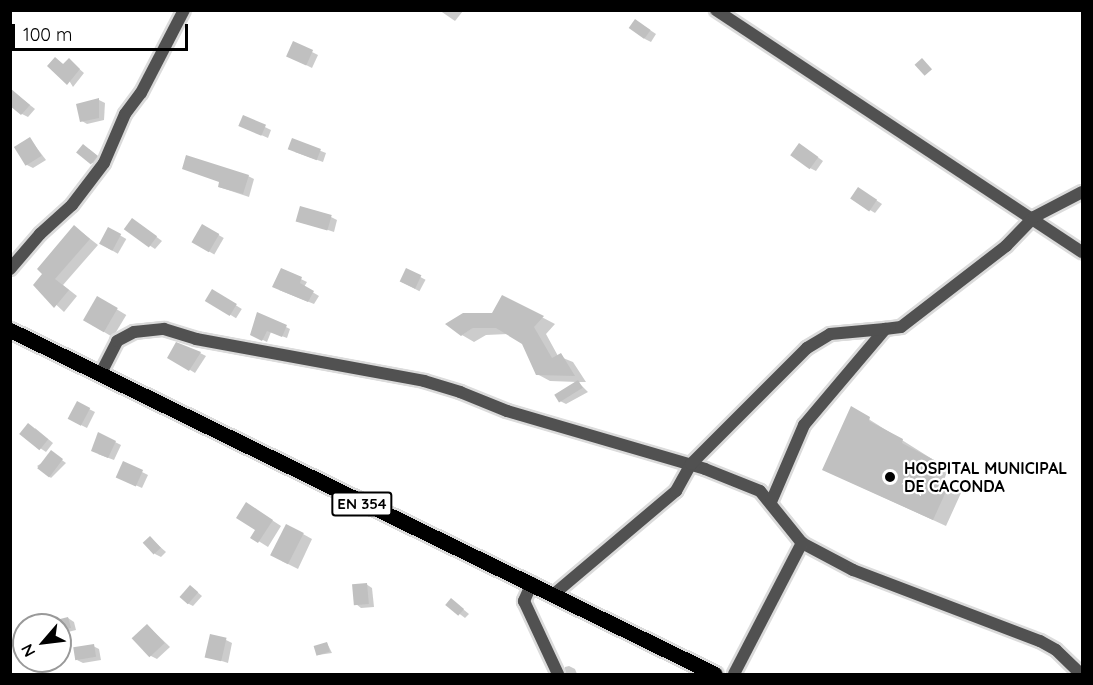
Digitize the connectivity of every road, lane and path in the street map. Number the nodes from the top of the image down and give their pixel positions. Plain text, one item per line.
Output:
1 (184, 10) edge
2 (716, 10) edge
3 (1083, 192) edge
4 (1034, 217) junction
5 (1083, 252) edge
6 (10, 269) edge
7 (885, 329) junction
8 (10, 330) edge
9 (100, 375) junction
10 (691, 464) junction
11 (771, 502) junction
12 (802, 543) junction
13 (532, 584) junction
14 (554, 594) junction
15 (558, 675) edge
16 (715, 675) edge
17 (734, 675) edge
18 (1081, 675) edge

1 - 6 street
2 - 4 street
3 - 4 street
4 - 5 street
4 - 7 street
7 - 10 street
7 - 11 street
8 - 9 main road, EN 354
9 - 10 street
9 - 13 main road, EN 354
10 - 11 street
10 - 14 street
11 - 12 street
12 - 17 street
12 - 18 street
13 - 14 main road, EN 354
13 - 15 street
14 - 16 main road, EN 354

